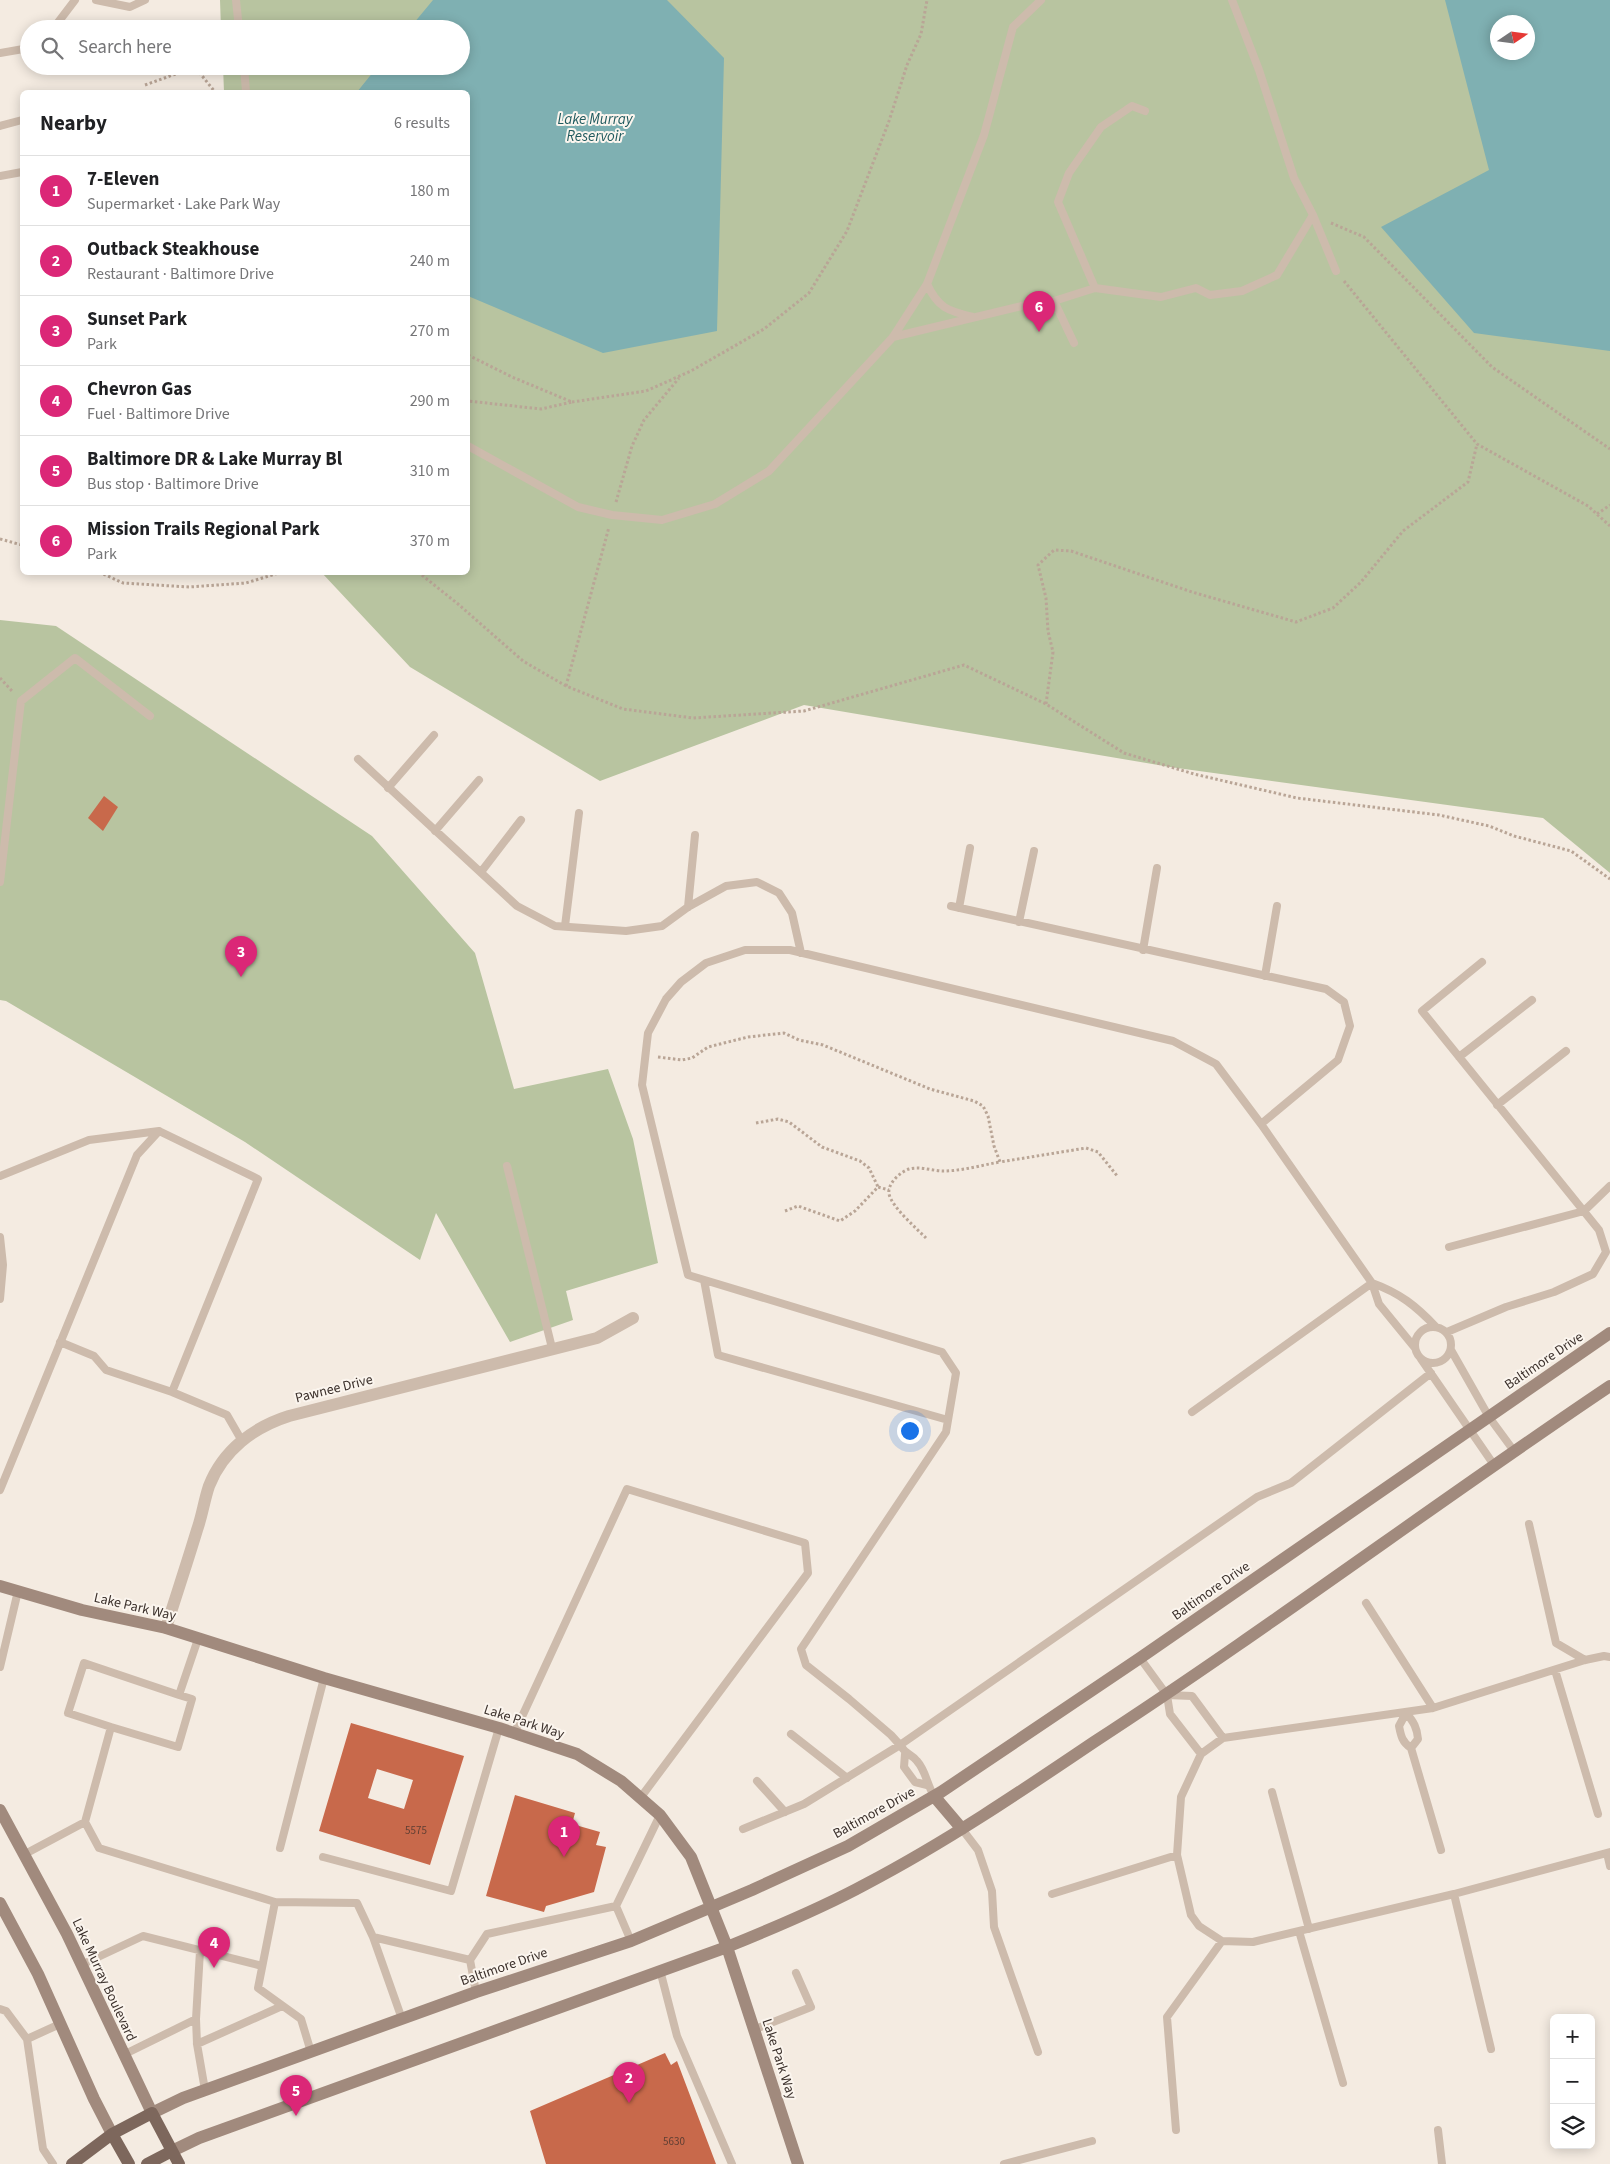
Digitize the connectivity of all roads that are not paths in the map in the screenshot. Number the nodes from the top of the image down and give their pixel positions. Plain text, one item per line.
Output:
1 (75, 0) edge
2 (96, 0) edge
3 (146, 0) edge
4 (236, 0) edge
5 (1042, 0) edge
6 (1232, 0) edge
7 (60, 20) edge
8 (239, 20) edge
9 (20, 50) edge
10 (0, 53) edge
11 (245, 75) edge
12 (246, 90) edge
13 (1144, 111) dead end
14 (20, 121) edge
15 (0, 126) edge
16 (20, 172) edge
17 (0, 176) edge
18 (1313, 215) junction
19 (1336, 271) road end
20 (927, 284) junction
21 (1095, 288) junction
22 (1054, 301) junction
23 (975, 318) junction
24 (893, 337) junction
25 (1074, 344) dead end
26 (470, 447) edge
27 (150, 716) dead end
28 (434, 735) dead end
29 (358, 760) dead end
30 (479, 780) dead end
31 (388, 788) junction
32 (580, 813) dead end
33 (521, 820) dead end
34 (435, 830) junction
35 (695, 835) dead end
36 (970, 848) dead end
37 (1034, 851) dead end
38 (1157, 868) dead end
39 (481, 872) junction
40 (0, 882) edge
41 (1277, 906) dead end
42 (688, 908) junction
43 (1019, 922) junction
44 (565, 926) junction
45 (1143, 950) junction
46 (801, 953) junction
47 (1482, 962) dead end
48 (1265, 976) junction
49 (1532, 1000) dead end
50 (1566, 1051) dead end
51 (1458, 1057) junction
52 (1498, 1105) junction
53 (1262, 1124) junction
54 (159, 1131) junction
55 (507, 1166) dead end
56 (0, 1176) edge
57 (1610, 1186) edge
58 (1584, 1211) junction
59 (0, 1237) edge
60 (1449, 1247) dead end
61 (704, 1280) junction
62 (1372, 1283) junction
63 (0, 1299) edge
64 (633, 1318) dead end
65 (1436, 1327) junction
66 (1446, 1332) junction
67 (1610, 1333) edge
68 (60, 1342) junction
69 (552, 1348) junction
70 (1415, 1348) junction
71 (1451, 1350) junction
72 (1421, 1359) junction
73 (1431, 1373) junction
74 (1610, 1386) edge
75 (172, 1392) junction
76 (1192, 1412) dead end
77 (1489, 1417) junction
78 (948, 1420) junction
79 (1471, 1430) junction
80 (242, 1440) junction
81 (1514, 1450) junction
82 (1494, 1465) junction
83 (0, 1490) edge
84 (1529, 1524) dead end
85 (0, 1586) edge
86 (18, 1591) junction
87 (1366, 1603) dead end
88 (166, 1628) junction
89 (198, 1639) junction
90 (1, 1656) edge
91 (1140, 1658) junction
92 (1610, 1658) edge
93 (1585, 1660) junction
94 (0, 1667) edge
95 (1555, 1670) junction
96 (324, 1678) junction
97 (179, 1695) junction
98 (1167, 1695) junction
99 (1433, 1708) junction
100 (1406, 1713) junction
101 (111, 1727) junction
102 (499, 1728) junction
103 (514, 1734) junction
104 (791, 1734) dead end
105 (1223, 1738) junction
106 (900, 1746) junction
107 (1411, 1748) junction
108 (906, 1754) junction
109 (1200, 1754) junction
110 (847, 1778) junction
111 (757, 1781) dead end
112 (931, 1791) junction
113 (1272, 1792) dead end
114 (641, 1797) junction
115 (0, 1810) edge
116 (785, 1812) junction
117 (1598, 1814) dead end
118 (660, 1815) junction
119 (86, 1822) junction
120 (743, 1828) dead end
121 (962, 1829) junction
122 (280, 1848) dead end
123 (1441, 1850) dead end
124 (1608, 1853) edge
125 (25, 1854) junction
126 (1177, 1855) junction
127 (323, 1858) dead end
128 (1610, 1866) edge
129 (1052, 1894) dead end
130 (1454, 1894) junction
131 (275, 1902) junction
132 (0, 1903) edge
133 (616, 1906) junction
134 (712, 1907) junction
135 (3, 1917) edge
136 (1309, 1929) junction
137 (1299, 1931) junction
138 (373, 1937) junction
139 (631, 1941) junction
140 (1222, 1941) junction
141 (727, 1947) junction
142 (200, 1950) junction
143 (470, 1960) junction
144 (81, 1965) junction
145 (262, 1966) junction
146 (660, 1970) junction
147 (796, 1973) dead end
148 (476, 1992) junction
149 (282, 2006) junction
150 (0, 2009) edge
151 (196, 2019) junction
152 (402, 2019) junction
153 (60, 2024) junction
154 (753, 2030) junction
155 (27, 2039) junction
156 (197, 2044) junction
157 (1491, 2049) dead end
158 (311, 2052) junction
159 (1038, 2052) dead end
160 (123, 2055) junction
161 (1343, 2083) dead end
162 (205, 2090) junction
163 (152, 2113) junction
164 (1176, 2130) dead end
165 (1438, 2130) dead end
166 (112, 2134) junction
167 (1092, 2141) dead end
168 (172, 2152) junction
169 (53, 2164) edge
170 (72, 2164) edge
171 (128, 2164) edge
172 (147, 2164) edge
173 (179, 2164) edge
174 (732, 2164) edge
175 (798, 2164) edge
176 (1004, 2164) edge
177 (1442, 2164) edge

1 - 7 lane
2 - 3 lane
4 - 8 lane
5 - 20 lane
6 - 18 lane
9 - 10 lane
11 - 12 lane
13 - 21 lane
14 - 15 lane
16 - 17 lane
18 - 19 lane
18 - 21 lane
20 - 23 lane
20 - 24 lane
21 - 22 lane
22 - 23 lane
22 - 25 lane
23 - 24 lane
24 - 26 lane
27 - 40 lane
28 - 31 lane
29 - 31 lane
30 - 34 lane
31 - 34 lane
32 - 44 lane
33 - 39 lane
34 - 39 lane
35 - 42 lane
36 - 43 lane
37 - 43 lane
38 - 45 lane
39 - 44 lane
41 - 48 lane
42 - 44 lane
42 - 46 lane
43 - 45 lane
45 - 48 lane
46 - 53 lane
46 - 61 lane
47 - 51 lane
48 - 53 lane
49 - 51 lane
50 - 52 lane
51 - 52 lane
52 - 58 lane
53 - 62 lane
54 - 56 lane
54 - 68 lane
54 - 75 lane
55 - 69 lane
57 - 58 lane
58 - 60 lane
58 - 66 lane
59 - 63 lane
61 - 78 lane
61 - 78 lane
62 - 65 lane
62 - 70 lane
62 - 76 lane
64 - 69 street, Pawnee Drive
65 - 66 lane
65 - 70 lane
66 - 71 lane
67 - 77 main road, Baltimore Drive
68 - 75 lane
68 - 83 lane
69 - 80 street, Pawnee Drive
70 - 72 lane
71 - 72 lane
71 - 77 lane
72 - 73 lane
73 - 79 lane
73 - 106 lane
74 - 81 main road
75 - 80 lane
77 - 79 main road, Baltimore Drive
77 - 81 lane
78 - 106 lane
79 - 82 lane
79 - 91 main road, Baltimore Drive
80 - 88 street, Pawnee Drive
81 - 82 main road
82 - 98 main road
84 - 93 lane
85 - 86 main road, Lake Park Way
86 - 88 main road, Lake Park Way
86 - 90 lane
87 - 99 lane
88 - 89 main road, Lake Park Way
89 - 96 main road, Lake Park Way
89 - 97 lane
90 - 94 lane
91 - 98 lane
91 - 112 main road, Baltimore Drive
92 - 93 lane
93 - 95 lane
95 - 99 lane
95 - 117 lane
96 - 102 main road, Lake Park Way
96 - 122 lane
97 - 101 lane
97 - 101 lane
98 - 105 lane
98 - 109 lane
98 - 121 main road
99 - 100 lane
100 - 105 lane
100 - 107 lane
100 - 107 lane
101 - 119 lane
102 - 103 main road, Lake Park Way
102 - 127 lane
103 - 114 main road, Lake Park Way
103 - 114 lane
104 - 110 lane
105 - 109 lane
106 - 108 lane
106 - 110 lane
107 - 123 lane
108 - 112 lane
108 - 112 lane
109 - 126 lane
110 - 116 lane
111 - 116 lane
112 - 121 main road
112 - 134 main road, Baltimore Drive
113 - 136 lane
114 - 118 main road, Lake Park Way
115 - 125 main road, Lake Murray Boulevard
116 - 120 lane
118 - 133 lane
118 - 134 main road, Lake Park Way
119 - 125 lane
119 - 131 lane
121 - 141 main road
121 - 159 lane
124 - 128 lane
124 - 130 lane
125 - 144 main road, Lake Murray Boulevard
126 - 129 lane
126 - 140 lane
130 - 136 lane
130 - 157 lane
131 - 138 lane
131 - 145 lane
132 - 135 main road
133 - 139 lane
133 - 143 lane
134 - 139 main road, Baltimore Drive
134 - 141 main road, Lake Park Way
135 - 153 main road
136 - 137 lane
137 - 140 lane
137 - 161 lane
138 - 143 lane
138 - 152 lane
139 - 148 main road, Baltimore Drive
140 - 164 lane
141 - 146 main road
141 - 154 main road, Lake Park Way
142 - 144 lane
142 - 145 lane
142 - 151 lane
143 - 148 lane
144 - 160 main road, Lake Murray Boulevard
145 - 149 lane
146 - 168 main road
146 - 174 lane
147 - 154 lane
148 - 152 main road, Baltimore Drive
149 - 156 lane
149 - 158 lane
150 - 155 lane
151 - 156 lane
151 - 160 lane
152 - 158 main road, Baltimore Drive
153 - 155 lane
153 - 166 main road
154 - 175 main road, Lake Park Way
155 - 169 lane
156 - 162 lane
158 - 162 main road, Baltimore Drive
160 - 163 main road, Lake Murray Boulevard
162 - 163 main road, Baltimore Drive
163 - 166 main road, Baltimore Drive
163 - 168 main road, Lake Murray Boulevard
165 - 177 lane
166 - 170 main road, Baltimore Drive
166 - 171 main road
167 - 176 lane
168 - 172 main road
168 - 173 main road, Lake Murray Boulevard

